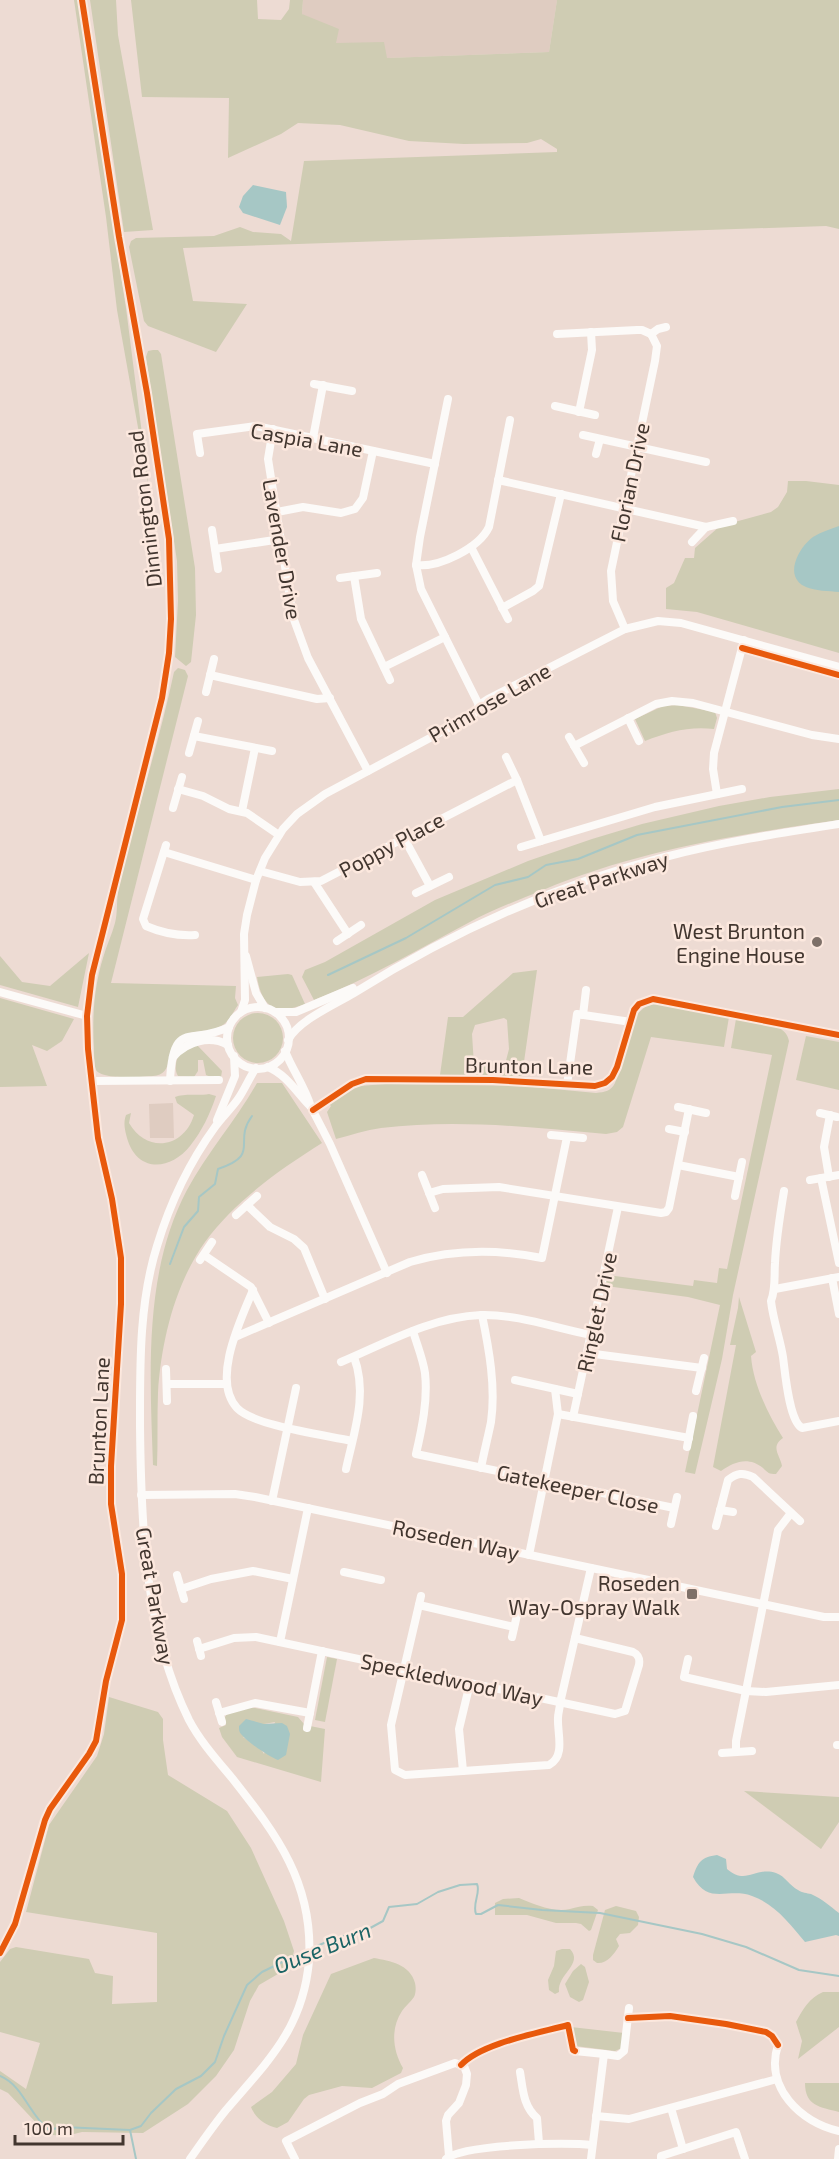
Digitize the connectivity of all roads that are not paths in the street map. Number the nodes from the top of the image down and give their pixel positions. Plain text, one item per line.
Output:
1 (82, 0) edge
2 (666, 327) dead end
3 (591, 332) junction
4 (557, 334) dead end
5 (651, 334) junction
6 (352, 391) dead end
7 (448, 399) dead end
8 (555, 406) dead end
9 (579, 412) junction
10 (595, 416) dead end
11 (510, 420) dead end
12 (273, 429) junction
13 (583, 435) dead end
14 (313, 438) junction
15 (600, 439) junction
16 (637, 447) junction
17 (373, 451) junction
18 (200, 453) dead end
19 (596, 454) dead end
20 (706, 462) dead end
21 (435, 464) junction
22 (498, 480) junction
23 (561, 494) junction
24 (624, 508) junction
25 (277, 512) junction
26 (733, 521) dead end
27 (706, 527) junction
28 (212, 530) dead end
29 (281, 539) junction
30 (693, 542) dead end
31 (471, 547) junction
32 (215, 549) junction
33 (416, 565) junction
34 (218, 568) dead end
35 (377, 573) dead end
36 (354, 576) junction
37 (340, 578) dead end
38 (502, 608) junction
39 (508, 619) dead end
40 (626, 629) junction
41 (445, 637) junction
42 (744, 640) junction
43 (214, 659) dead end
44 (384, 667) junction
45 (839, 667) edge
46 (210, 675) junction
47 (390, 680) dead end
48 (206, 692) dead end
49 (330, 698) junction
50 (479, 705) junction
51 (724, 711) junction
52 (628, 718) junction
53 (198, 721) dead end
54 (194, 735) junction
55 (569, 737) dead end
56 (839, 739) edge
57 (639, 741) dead end
58 (574, 746) junction
59 (255, 748) junction
60 (272, 751) dead end
61 (189, 753) dead end
62 (506, 757) dead end
63 (584, 763) dead end
64 (368, 771) junction
65 (182, 777) dead end
66 (517, 780) junction
67 (178, 789) junction
68 (742, 789) dead end
69 (717, 794) junction
70 (173, 808) dead end
71 (242, 811) junction
72 (839, 824) edge
73 (279, 835) junction
74 (404, 838) junction
75 (541, 841) junction
76 (521, 847) dead end
77 (260, 871) junction
78 (449, 877) dead end
79 (256, 880) junction
80 (314, 882) junction
81 (429, 886) junction
82 (416, 893) dead end
83 (361, 926) dead end
84 (348, 934) junction
85 (195, 935) dead end
86 (337, 941) dead end
87 (245, 953) junction
88 (378, 978) junction
89 (586, 990) dead end
90 (0, 992) edge
91 (265, 1008) junction
92 (241, 1012) junction
93 (274, 1012) junction
94 (583, 1014) junction
95 (87, 1016) junction
96 (631, 1022) junction
97 (229, 1027) junction
98 (839, 1035) edge
99 (288, 1040) junction
100 (228, 1046) junction
101 (285, 1051) junction
102 (233, 1056) junction
103 (173, 1057) junction
104 (268, 1067) junction
105 (256, 1068) junction
106 (219, 1080) dead end
107 (91, 1081) junction
108 (170, 1081) junction
109 (567, 1085) junction
110 (678, 1107) dead end
111 (312, 1109) junction
112 (689, 1109) junction
113 (706, 1113) dead end
114 (820, 1113) dead end
115 (215, 1126) junction
116 (669, 1129) dead end
117 (685, 1132) junction
118 (551, 1135) dead end
119 (567, 1137) junction
120 (583, 1138) dead end
121 (742, 1162) dead end
122 (678, 1165) junction
123 (422, 1175) dead end
124 (839, 1175) edge
125 (739, 1178) junction
126 (825, 1178) junction
127 (810, 1180) dead end
128 (784, 1191) dead end
129 (429, 1193) junction
130 (257, 1196) dead end
131 (555, 1196) junction
132 (735, 1196) dead end
133 (247, 1205) junction
134 (618, 1207) junction
135 (435, 1208) dead end
136 (236, 1215) dead end
137 (212, 1242) dead end
138 (839, 1263) edge
139 (387, 1273) junction
140 (836, 1278) edge
141 (775, 1289) junction
142 (253, 1290) junction
143 (325, 1299) junction
144 (839, 1314) edge
145 (482, 1315) junction
146 (269, 1323) junction
147 (413, 1331) junction
148 (591, 1335) junction
149 (235, 1337) junction
150 (587, 1353) junction
151 (354, 1357) junction
152 (704, 1358) dead end
153 (341, 1362) dead end
154 (702, 1368) junction
155 (166, 1369) dead end
156 (515, 1380) dead end
157 (166, 1384) junction
158 (226, 1384) junction
159 (296, 1388) dead end
160 (555, 1389) junction
161 (696, 1391) dead end
162 (578, 1394) junction
163 (167, 1401) dead end
164 (558, 1414) junction
165 (693, 1416) dead end
166 (573, 1417) junction
167 (839, 1421) edge
168 (288, 1427) junction
169 (352, 1441) junction
170 (481, 1468) junction
171 (346, 1469) dead end
172 (544, 1481) junction
173 (141, 1495) junction
174 (677, 1497) dead end
175 (272, 1500) junction
176 (308, 1508) junction
177 (674, 1508) junction
178 (720, 1510) junction
179 (734, 1512) dead end
180 (791, 1513) junction
181 (800, 1521) dead end
182 (671, 1524) dead end
183 (716, 1526) dead end
184 (529, 1555) junction
185 (591, 1568) junction
186 (344, 1572) dead end
187 (177, 1575) dead end
188 (293, 1579) junction
189 (381, 1580) dead end
190 (181, 1589) junction
191 (184, 1599) dead end
192 (763, 1604) junction
193 (517, 1615) dead end
194 (839, 1617) edge
195 (514, 1627) junction
196 (512, 1637) dead end
197 (575, 1638) junction
198 (280, 1642) junction
199 (199, 1649) dead end
200 (322, 1651) junction
201 (688, 1659) dead end
202 (404, 1669) junction
203 (470, 1683) junction
204 (839, 1685) edge
205 (746, 1691) junction
206 (216, 1702) dead end
207 (560, 1703) junction
208 (310, 1713) junction
209 (307, 1728) dead end
210 (736, 1751) junction
211 (753, 1751) dead end
212 (722, 1752) dead end
213 (464, 1771) junction
214 (0, 1953) edge
215 (616, 2016) dead end
216 (778, 2045) dead end
217 (575, 2051) dead end
218 (604, 2054) junction
219 (520, 2072) dead end
220 (777, 2079) junction
221 (671, 2108) junction
222 (596, 2116) junction
223 (839, 2131) edge
224 (539, 2143) junction
225 (592, 2145) junction
226 (839, 2149) edge
227 (683, 2150) junction
228 (193, 2156) edge
229 (447, 2157) edge
230 (295, 2159) edge
231 (591, 2159) edge
232 (661, 2159) edge
233 (745, 2159) edge
234 (837, 2159) edge

1 - 95 street, Dinnington Road
2 - 5 street
3 - 4 street
3 - 5 street
3 - 9 street
5 - 16 street, Florian Drive
6 - 14 street
7 - 21 street
8 - 9 street
9 - 10 street
11 - 22 street
12 - 14 street, Caspia Lane
12 - 18 street, Caspia Lane
12 - 25 street, Lavender Drive
13 - 15 street
14 - 17 street, Caspia Lane
15 - 16 street
15 - 19 street
16 - 20 street
16 - 24 street, Florian Drive
17 - 21 street, Caspia Lane
17 - 25 street
21 - 33 street
22 - 23 street
22 - 31 street
23 - 24 street
23 - 38 street
24 - 27 street
24 - 40 street, Florian Drive
25 - 29 street, Lavender Drive
26 - 27 street
27 - 30 street
28 - 32 street
29 - 32 street
29 - 49 street, Lavender Drive
31 - 33 street
31 - 38 street
32 - 34 street
33 - 41 street
35 - 36 street
36 - 37 street
36 - 44 street
38 - 39 street
40 - 42 street, Primrose Lane
40 - 50 street, Primrose Lane
41 - 44 street
41 - 50 street
42 - 45 street, Primrose Lane
42 - 51 street
43 - 46 street
44 - 47 street
46 - 48 street
46 - 49 street
49 - 64 street, Lavender Drive
50 - 64 street, Primrose Lane
51 - 52 street
51 - 56 street
51 - 69 street
52 - 57 street
52 - 58 street
53 - 54 street
54 - 59 street
54 - 61 street
55 - 58 street
58 - 63 street
59 - 60 street
59 - 71 street
62 - 66 street
64 - 73 street, Primrose Lane
65 - 67 street
66 - 74 street, Poppy Place
66 - 75 street
67 - 70 street
67 - 71 street
68 - 69 street
69 - 75 street
71 - 73 street
72 - 88 street, Great Parkway
73 - 77 street, Primrose Lane
74 - 80 street, Poppy Place
74 - 81 street
75 - 76 street
77 - 79 street, Primrose Lane
77 - 80 street, Poppy Place
78 - 81 street
79 - 85 street
79 - 87 street, Primrose Lane
80 - 84 street
81 - 82 street
83 - 84 street
84 - 86 street
87 - 91 street, Primrose Lane
87 - 92 street, Primrose Lane
88 - 93 street, Great Parkway
88 - 99 street, Great Parkway
89 - 94 street
90 - 95 street
91 - 92 street
91 - 93 street, Great Parkway
92 - 97 street
93 - 99 street
94 - 96 street
94 - 109 street
95 - 107 street, Dinnington Road
96 - 98 street, Brunton Lane
96 - 109 street, Brunton Lane
97 - 100 street, Great Parkway
97 - 103 street
99 - 101 street
100 - 102 street, Great Parkway
100 - 103 street
101 - 104 street
101 - 111 street
102 - 105 street
102 - 115 street, Great Parkway
103 - 108 street
104 - 105 street
104 - 111 street
105 - 115 street, Great Parkway
106 - 108 street
107 - 108 street
107 - 214 street, Brunton Lane
109 - 111 street, Brunton Lane
110 - 112 street
111 - 139 street
112 - 113 street
112 - 117 street
114 - 126 street
115 - 173 street, Great Parkway
116 - 117 street
117 - 122 street
118 - 119 street
119 - 120 street
119 - 131 street
121 - 125 street
122 - 125 street
122 - 134 street
123 - 129 street
124 - 126 street
125 - 132 street
126 - 127 street
126 - 138 street
128 - 141 street
129 - 131 street
129 - 135 street
130 - 133 street
131 - 134 street
131 - 139 street
133 - 136 street
133 - 143 street
134 - 148 street, Ringlet Drive
137 - 142 street
139 - 143 street
140 - 141 street
140 - 144 street
141 - 167 street
142 - 146 street
142 - 149 street
143 - 146 street
145 - 147 street
145 - 148 street
145 - 170 street, Gatekeeper Close
146 - 149 street
147 - 151 street
147 - 170 street, Gatekeeper Close
148 - 150 street, Ringlet Drive
149 - 158 street
150 - 154 street
150 - 162 street, Ringlet Drive
151 - 153 street
151 - 169 street
152 - 154 street
154 - 161 street
155 - 157 street
156 - 160 street
157 - 158 street
157 - 163 street
158 - 168 street
159 - 168 street
160 - 162 street
160 - 164 street
162 - 166 street, Ringlet Drive
164 - 166 street
164 - 172 street
165 - 166 street
168 - 169 street
168 - 175 street
169 - 171 street
170 - 172 street, Gatekeeper Close
172 - 177 street, Gatekeeper Close
172 - 184 street
173 - 175 street, Roseden Way
173 - 228 street, Great Parkway
174 - 177 street, Gatekeeper Close
175 - 176 street, Roseden Way
176 - 184 street, Roseden Way
176 - 188 street
177 - 182 street, Gatekeeper Close
178 - 179 street
178 - 180 street
178 - 183 street
180 - 181 street
180 - 192 street
184 - 185 street, Roseden Way
185 - 192 street, Roseden Way
185 - 197 street, Speckledwood Way
186 - 189 street
187 - 190 street
188 - 190 street
188 - 198 street
190 - 191 street
192 - 194 street, Roseden Way
192 - 205 street
193 - 195 street
195 - 196 street
195 - 202 street
197 - 207 street, Speckledwood Way
197 - 207 street
198 - 199 street, Speckledwood Way
198 - 200 street, Speckledwood Way
200 - 202 street, Speckledwood Way
200 - 208 street
201 - 205 street
202 - 203 street, Speckledwood Way
202 - 213 street
203 - 207 street, Speckledwood Way
203 - 213 street
204 - 205 street
205 - 210 street
206 - 208 street
207 - 213 street
208 - 209 street
210 - 211 street
210 - 212 street
215 - 218 street
216 - 220 street
217 - 218 street
218 - 222 street
219 - 224 street
220 - 221 street
220 - 223 street
221 - 222 street
221 - 227 street
222 - 225 street
224 - 225 street
224 - 229 street
225 - 231 street
226 - 234 street
227 - 232 street
227 - 233 street
229 - 230 street

